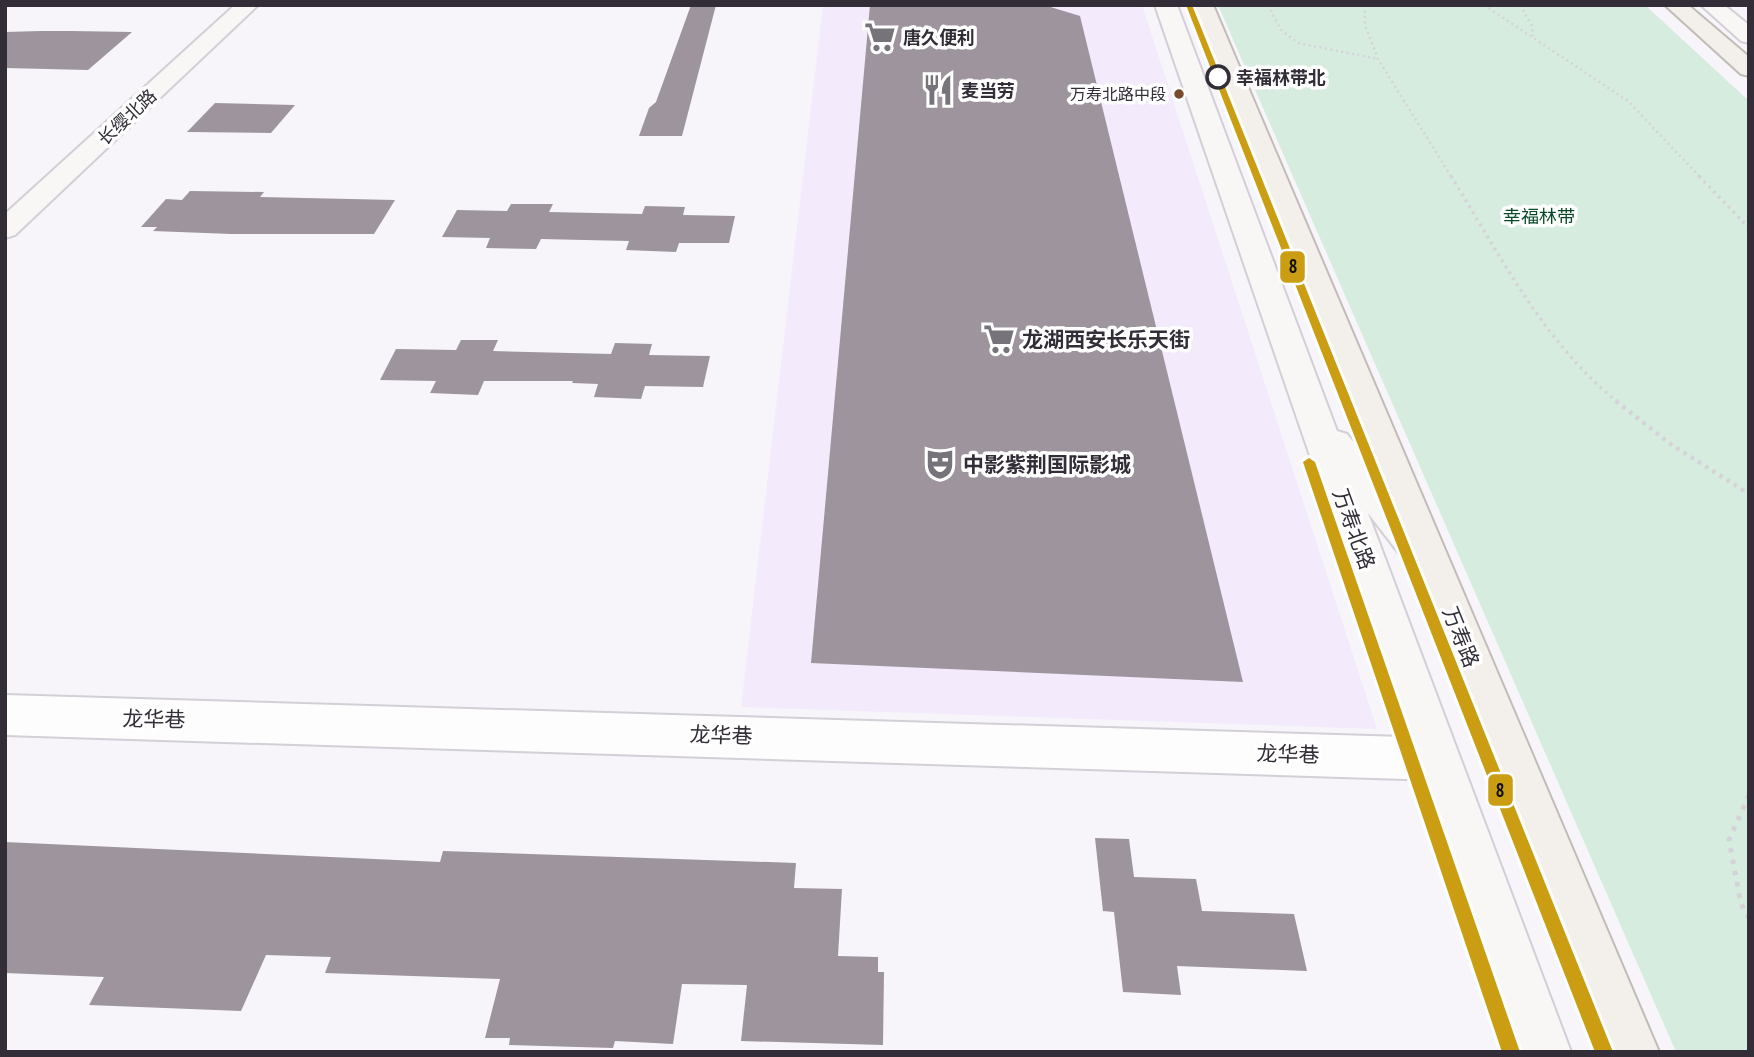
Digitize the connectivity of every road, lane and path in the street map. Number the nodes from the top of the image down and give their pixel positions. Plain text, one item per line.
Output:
1 (248, 5) edge
2 (1166, 5) edge
3 (1202, 5) edge
4 (1268, 5) edge
5 (1365, 5) edge
6 (1484, 5) edge
7 (1520, 5) edge
8 (1675, 5) edge
9 (1711, 5) edge
10 (1749, 36) edge
11 (1534, 37) junction
12 (1378, 60) junction
13 (1749, 69) edge
14 (1749, 228) edge
15 (5, 229) edge
16 (1315, 420) junction
17 (1749, 494) edge
18 (1431, 565) junction
19 (5, 715) edge
20 (1437, 759) junction
21 (1749, 795) edge
22 (1749, 918) edge
23 (1543, 1052) edge
24 (1631, 1052) edge

1 - 15 main road, 长缨北路
2 - 16 main road, 万寿北路
3 - 18 main road, 万寿路
4 - 12 path
5 - 12 path
6 - 11 path
7 - 11 path
8 - 13 main road
9 - 10 main road
11 - 14 path
12 - 17 path
16 - 18 main road
16 - 20 main road, 万寿北路
18 - 24 main road, 万寿路
19 - 20 street, 龙华巷
20 - 23 main road, 万寿北路
21 - 22 path

